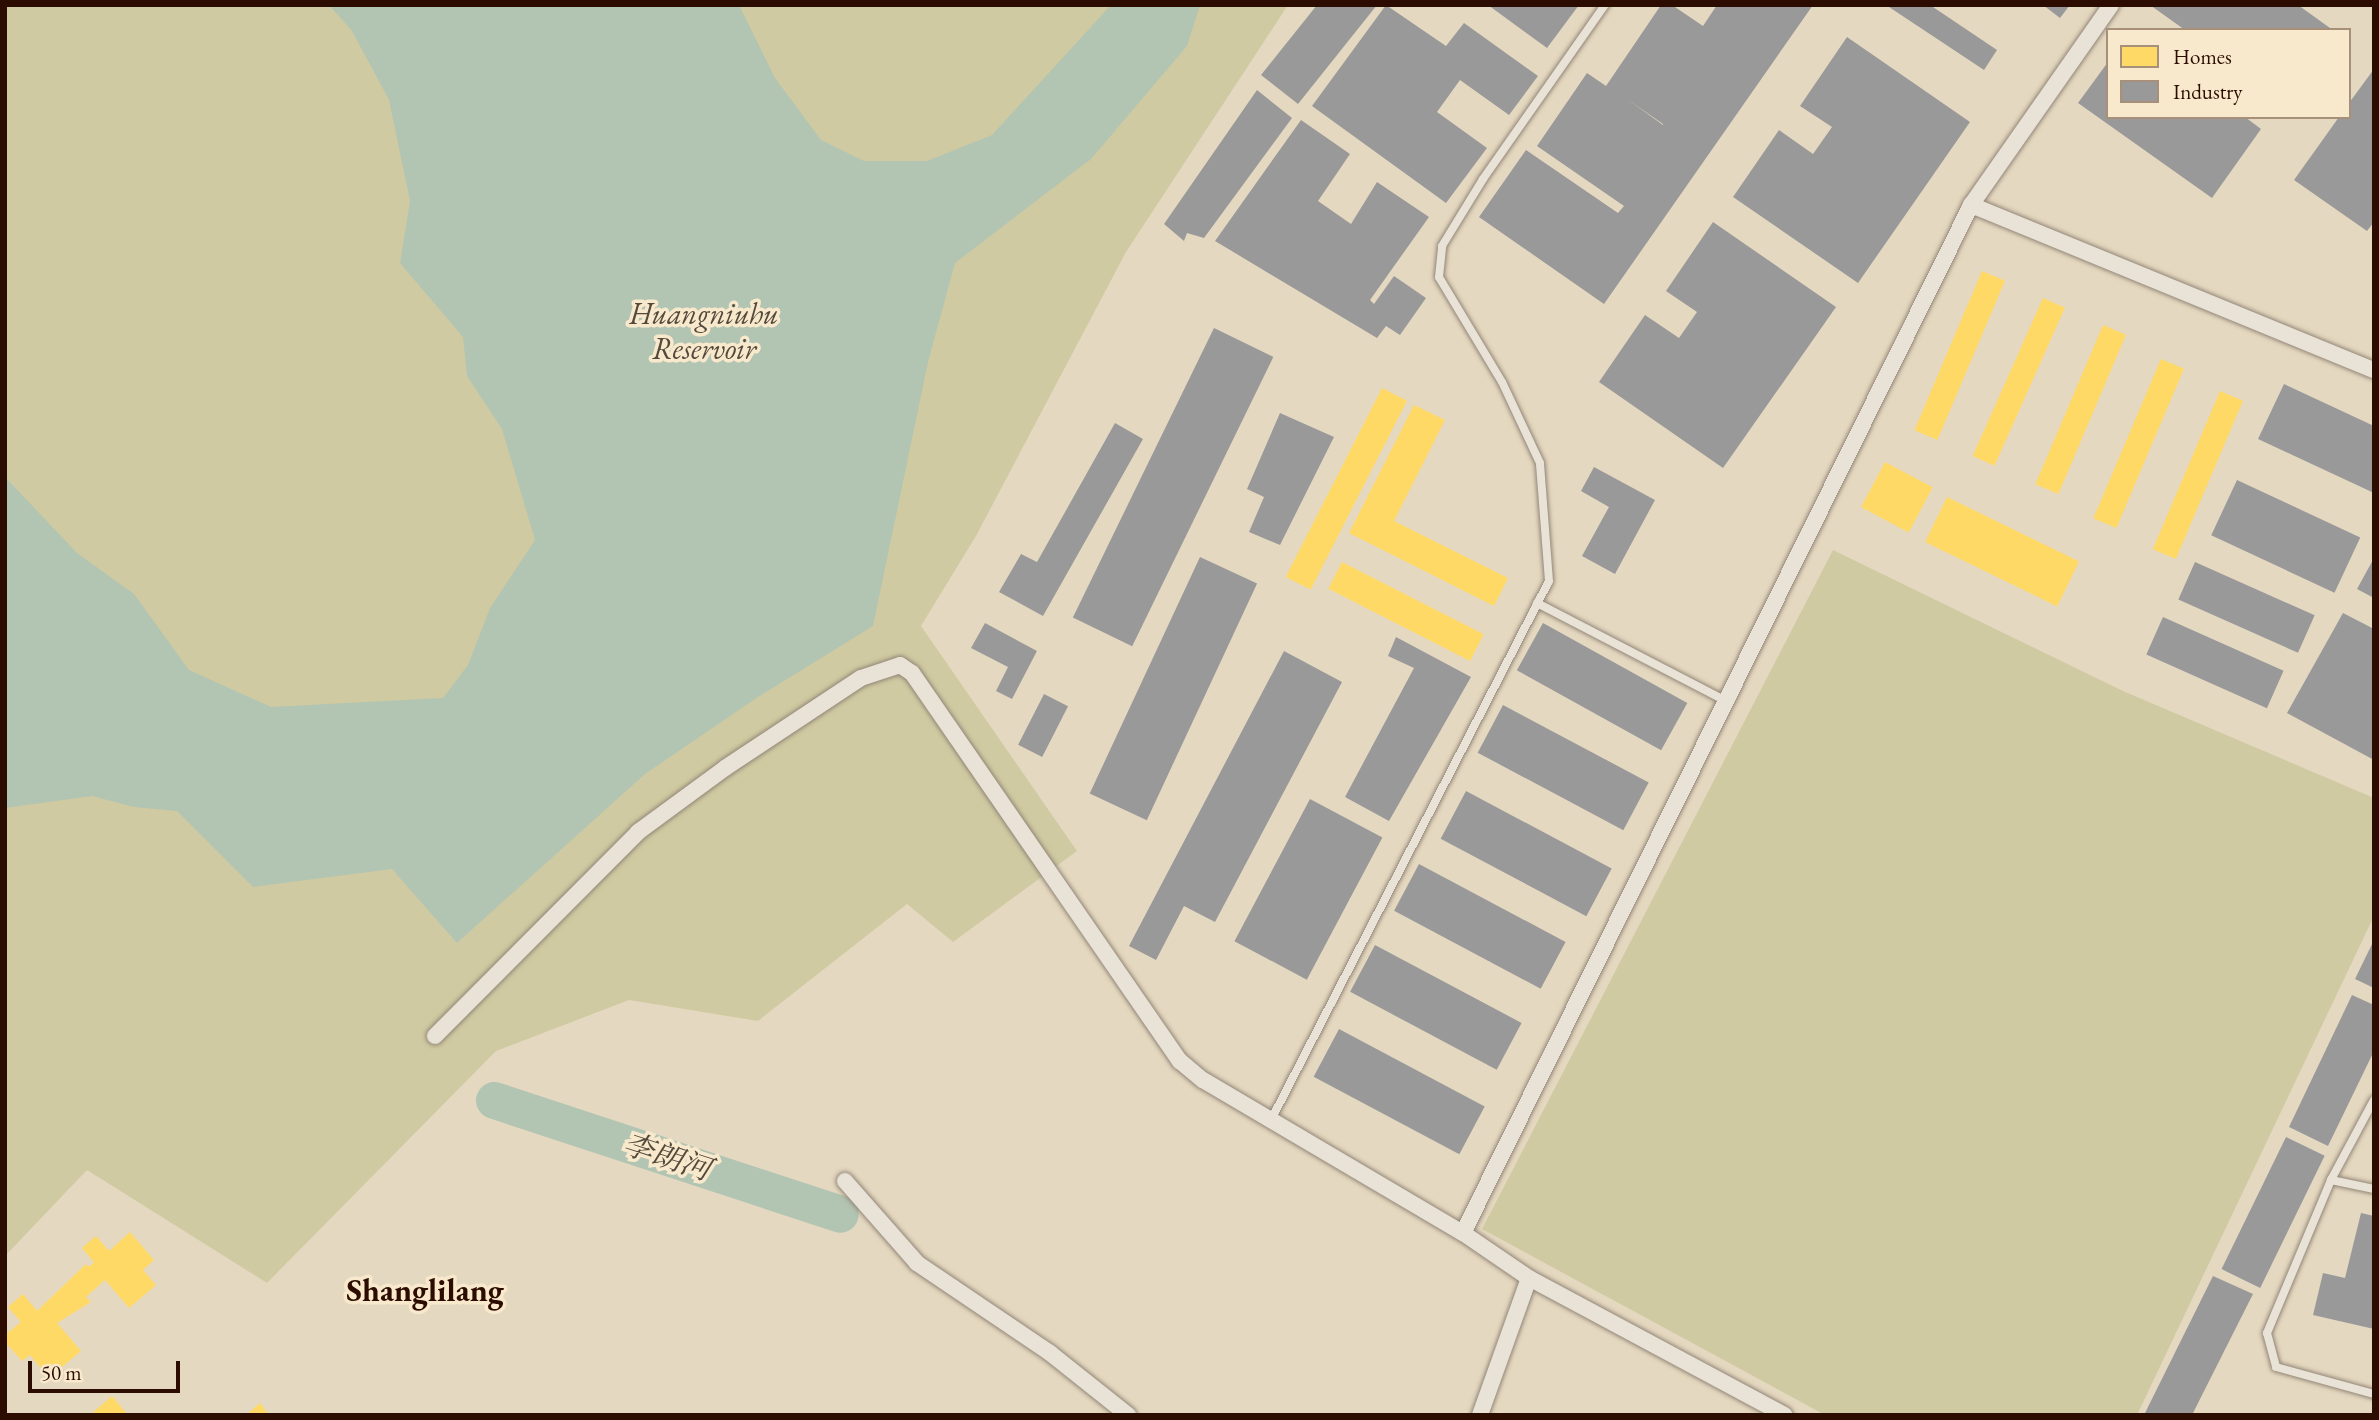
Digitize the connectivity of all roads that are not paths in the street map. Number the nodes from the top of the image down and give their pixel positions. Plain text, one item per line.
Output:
1 (1605, 5) edge
2 (2111, 5) edge
3 (1970, 205) junction
4 (2374, 370) edge
5 (1537, 603) junction
6 (1726, 701) junction
7 (435, 1036) dead end
8 (2374, 1100) edge
9 (1271, 1120) junction
10 (2330, 1180) junction
11 (845, 1181) dead end
12 (2374, 1189) edge
13 (1463, 1233) junction
14 (1529, 1279) junction
15 (2374, 1394) edge
16 (1128, 1415) edge
17 (1480, 1415) edge
18 (1785, 1415) edge

1 - 5 lane
2 - 3 street
3 - 4 street
3 - 6 street
5 - 6 lane
5 - 9 lane
6 - 13 street
7 - 9 street
8 - 10 lane
9 - 13 street
10 - 12 lane
10 - 15 lane
11 - 16 street
13 - 14 street
14 - 17 street
14 - 18 street

